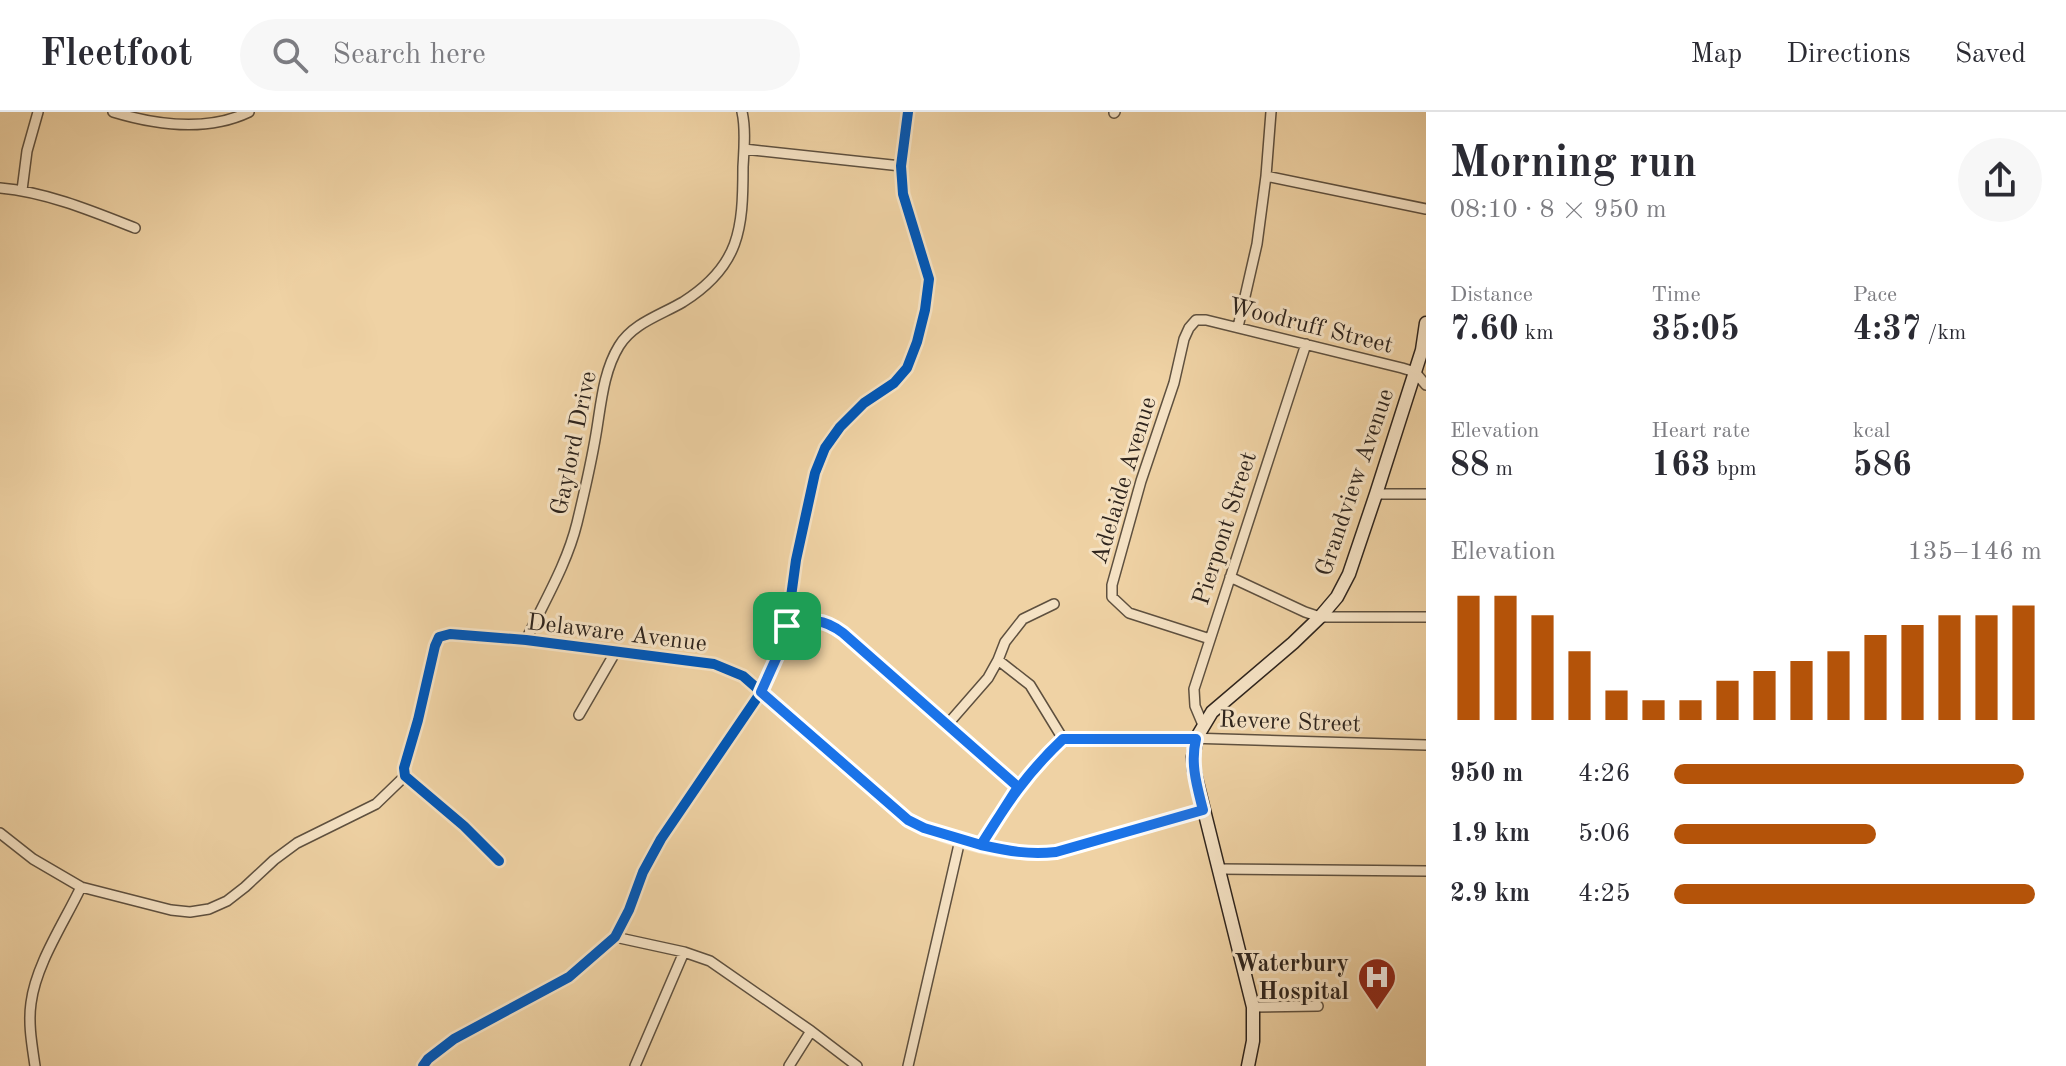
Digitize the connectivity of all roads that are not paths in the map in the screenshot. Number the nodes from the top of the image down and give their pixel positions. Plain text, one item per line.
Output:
1 (38, 112) edge
2 (113, 112) edge
3 (249, 112) edge
4 (742, 112) edge
5 (908, 112) edge
6 (1271, 112) edge
7 (744, 149) junction
8 (901, 166) junction
9 (1266, 176) junction
10 (0, 188) edge
11 (22, 190) junction
12 (1426, 209) edge
13 (135, 228) dead end
14 (1196, 320) joint
15 (1238, 327) junction
16 (1426, 329) edge
17 (1306, 344) junction
18 (1415, 372) junction
19 (1426, 385) edge
20 (1376, 494) junction
21 (1426, 494) edge
22 (1230, 577) junction
23 (1054, 604) dead end
24 (1320, 617) junction
25 (1426, 617) edge
26 (787, 626) junction
27 (1210, 639) junction
28 (526, 640) junction
29 (616, 651) junction
30 (998, 660) junction
31 (761, 692) junction
32 (579, 715) dead end
33 (947, 725) junction
34 (1203, 725) junction
35 (1063, 739) junction
36 (1196, 739) junction
37 (1426, 745) edge
38 (405, 776) junction
39 (1018, 787) junction
40 (1203, 810) junction
41 (0, 833) edge
42 (960, 840) junction
43 (981, 845) junction
44 (499, 861) dead end
45 (1220, 869) junction
46 (1426, 871) edge
47 (81, 887) junction
48 (615, 937) junction
49 (684, 952) junction
50 (1318, 1006) dead end
51 (1253, 1007) junction
52 (811, 1031) junction
53 (35, 1066) edge
54 (423, 1066) edge
55 (635, 1066) edge
56 (789, 1066) edge
57 (857, 1066) edge
58 (908, 1066) edge
59 (1248, 1066) edge

1 - 11 street
2 - 3 street
4 - 7 street, Gaylord Drive
5 - 8 street
6 - 9 street
7 - 8 street
7 - 28 street, Gaylord Drive
8 - 26 street
9 - 12 street
9 - 15 street
10 - 11 street
11 - 13 street
14 - 15 street, Woodruff Street
14 - 27 street, Adelaide Avenue
15 - 17 street, Woodruff Street
16 - 18 main road, Grandview Avenue
17 - 18 street, Woodruff Street
17 - 22 street, Pierpont Street
18 - 19 street
18 - 20 main road, Grandview Avenue
20 - 21 street
20 - 24 main road, Grandview Avenue
22 - 24 street
22 - 27 street, Pierpont Street
23 - 30 street
24 - 25 street
24 - 34 main road, Grandview Avenue
26 - 31 street
26 - 33 street
27 - 34 street, Pierpont Street
28 - 29 street, Delaware Avenue
28 - 38 street, Delaware Avenue
29 - 31 street, Delaware Avenue
29 - 32 street
30 - 33 street
30 - 35 street
31 - 42 street, Delaware Avenue
31 - 48 street
33 - 39 street
34 - 36 main road, Grandview Avenue
35 - 36 street, Revere Street
35 - 39 street
36 - 37 street, Revere Street
36 - 40 main road, Grandview Avenue
38 - 44 street
38 - 47 street
39 - 43 street
40 - 43 street, Delaware Avenue
40 - 45 main road, Grandview Avenue
41 - 47 street
42 - 43 street, Delaware Avenue
42 - 58 street
45 - 46 street
45 - 51 main road, Grandview Avenue
47 - 53 street
48 - 49 street
48 - 54 street
49 - 52 street
49 - 55 street
50 - 51 street
51 - 59 main road, Grandview Avenue
52 - 56 street
52 - 57 street

